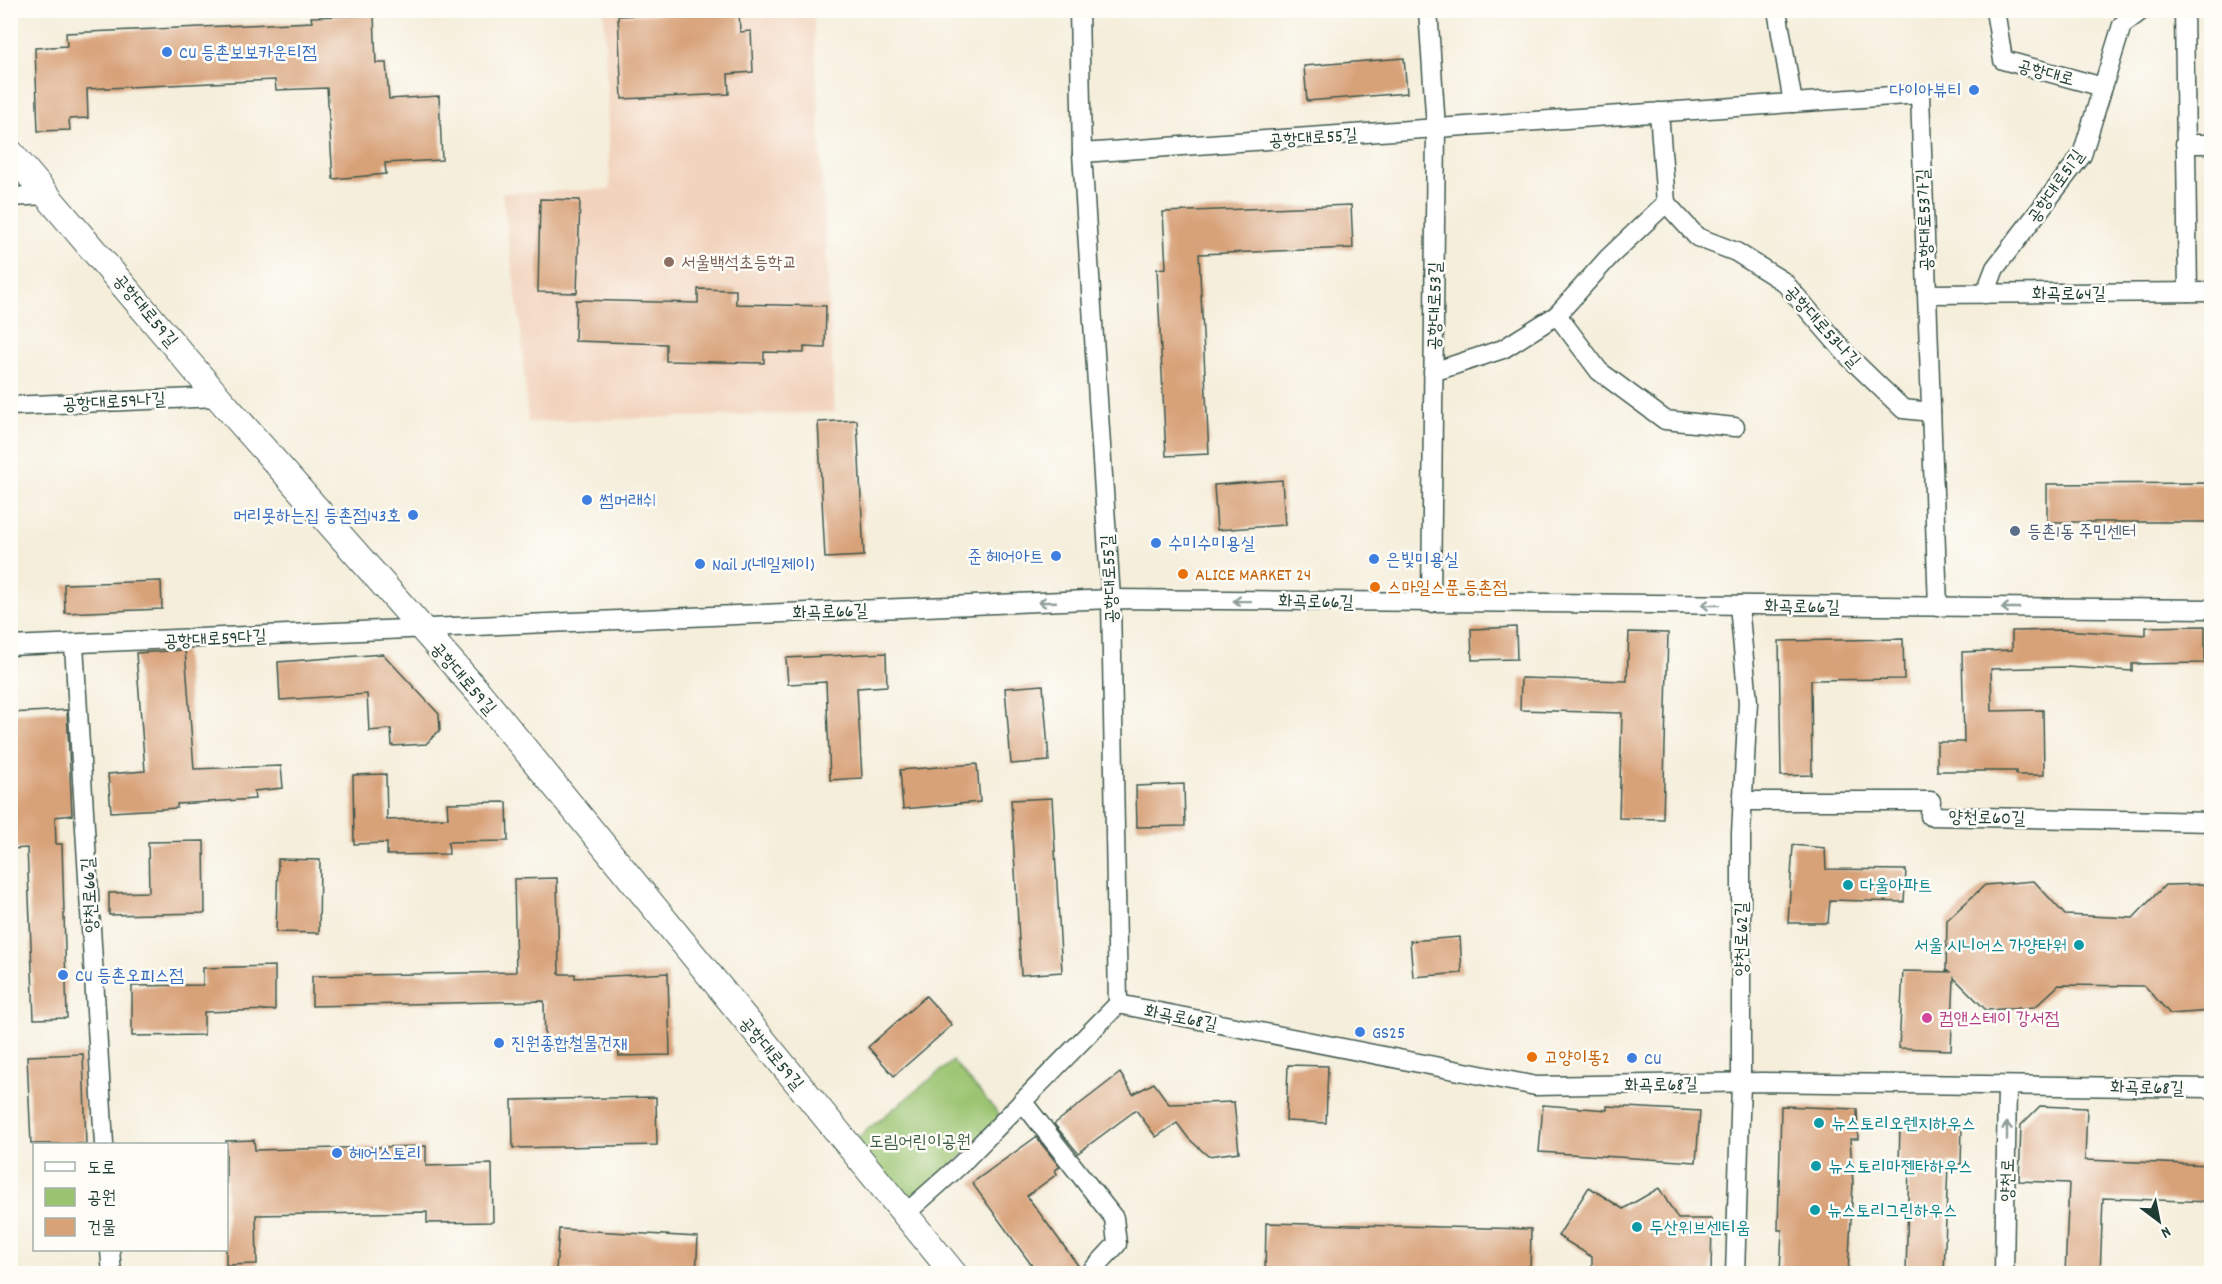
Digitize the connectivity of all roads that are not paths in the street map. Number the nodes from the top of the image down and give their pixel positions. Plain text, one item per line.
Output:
1 (1079, 10) edge
2 (1428, 10) edge
3 (1777, 10) edge
4 (1995, 10) edge
5 (2142, 10) edge
6 (2184, 10) edge
7 (2103, 87) junction
8 (1793, 103) junction
9 (1659, 112) junction
10 (1436, 128) junction
11 (2185, 144) junction
12 (2211, 144) edge
13 (10, 152) edge
14 (1082, 153) junction
15 (47, 195) junction
16 (10, 197) edge
17 (1666, 203) junction
18 (2188, 292) junction
19 (2211, 292) edge
20 (1927, 294) junction
21 (1985, 294) junction
22 (1557, 315) junction
23 (1433, 372) junction
24 (218, 396) junction
25 (10, 406) edge
26 (1931, 412) junction
27 (1735, 427) dead end
28 (1111, 599) junction
29 (1431, 603) junction
30 (1739, 605) junction
31 (1938, 607) junction
32 (2211, 609) edge
33 (420, 627) junction
34 (74, 645) junction
35 (10, 646) edge
36 (1742, 801) junction
37 (2211, 822) edge
38 (1118, 1004) junction
39 (1741, 1083) junction
40 (2007, 1086) junction
41 (2211, 1088) edge
42 (1022, 1101) junction
43 (104, 1143) edge
44 (905, 1214) junction
45 (110, 1251) edge
46 (112, 1274) edge
47 (954, 1274) edge
48 (1089, 1274) edge
49 (1735, 1274) edge
50 (2004, 1274) edge

1 - 14 street, 공항대로55길
2 - 10 street, 공항대로53길
3 - 8 street
4 - 7 street, 공항대로
5 - 7 street, 공항대로51길
6 - 11 street
7 - 21 street, 공항대로51길
8 - 9 street, 공항대로53가길
8 - 20 street, 공항대로53가길
9 - 10 street, 공항대로53가길
9 - 17 street
10 - 14 street, 공항대로55길
10 - 23 street, 공항대로53길
11 - 12 street
11 - 18 street
13 - 15 main road, 공항대로59길
14 - 28 street, 공항대로55길
15 - 16 street
15 - 24 main road, 공항대로59길
17 - 22 street
17 - 26 street, 공항대로53나길
18 - 19 street, 화곡로64길
18 - 21 street, 화곡로64길
20 - 21 street, 화곡로64길
20 - 26 street, 공항대로53가길
22 - 23 street
22 - 27 street
23 - 29 street, 공항대로53길
24 - 25 street, 공항대로59나길
24 - 33 main road, 공항대로59길
26 - 31 street, 공항대로53가길
29 -> 28 street, 화곡로66길
28 -> 33 street, 화곡로66길
28 - 38 street, 공항대로55길
30 -> 29 street, 화곡로66길
30 - 31 street, 화곡로66길
30 - 36 street, 양천로62길
32 -> 31 street, 화곡로66길
33 - 34 street, 공항대로59다길
33 - 44 main road, 공항대로59길
34 - 35 street, 공항대로59다길
34 - 43 street, 양천로66길
36 - 37 street, 양천로60길
36 - 39 street, 양천로62길
38 - 39 street, 화곡로68길
38 - 42 street
39 - 40 street, 화곡로68길
39 - 49 street, 양천로62길
40 - 41 street, 화곡로68길
50 -> 40 street, 양천로
42 - 44 street
42 - 48 street
44 - 47 main road, 공항대로59길
45 - 46 street

